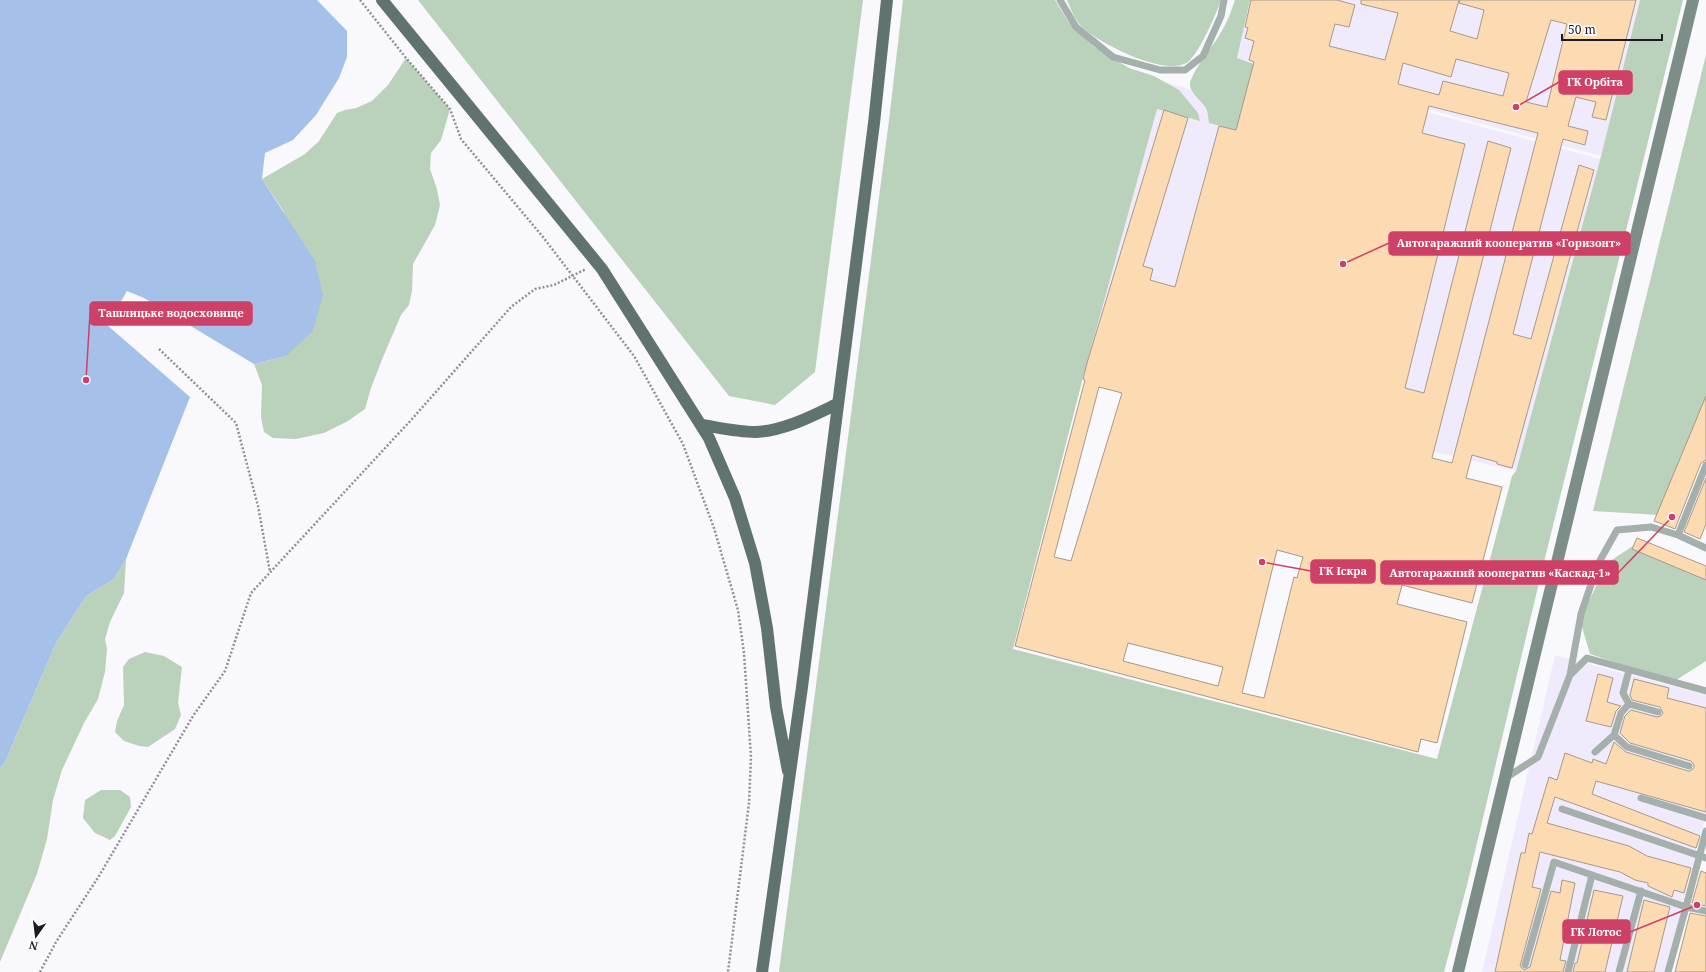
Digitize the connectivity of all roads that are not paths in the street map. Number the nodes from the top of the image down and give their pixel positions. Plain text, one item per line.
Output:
1 (382, 0) edge
2 (1060, 0) edge
3 (1224, 0) edge
4 (1692, 0) edge
5 (884, 3) edge
6 (837, 404) junction
7 (702, 425) junction
8 (1706, 465) edge
9 (1678, 535) junction
10 (1706, 548) edge
11 (1629, 670) junction
12 (1570, 675) junction
13 (1706, 692) edge
14 (1629, 704) junction
15 (1658, 712) dead end
16 (1614, 735) junction
17 (1595, 752) dead end
18 (1689, 766) dead end
19 (1504, 779) junction
20 (789, 780) junction
21 (1641, 798) dead end
22 (1562, 809) dead end
23 (1706, 818) edge
24 (1706, 831) edge
25 (1703, 857) edge
26 (1592, 875) junction
27 (1641, 891) junction
28 (1686, 907) junction
29 (1706, 911) edge
30 (1525, 965) dead end
31 (762, 972) edge
32 (1458, 972) edge
33 (1568, 972) edge
34 (1619, 972) edge
35 (1668, 972) edge

1 - 7 main road
2 - 3 lane
4 - 19 street
5 - 6 main road
6 - 7 main road
6 - 20 main road
7 - 20 main road
8 - 9 lane
9 - 10 lane
9 - 12 lane
11 - 12 lane
11 - 13 lane
11 - 14 lane
12 - 19 lane
14 - 15 lane
14 - 16 lane
16 - 17 lane
16 - 18 lane
19 - 32 street
20 - 31 main road
21 - 23 lane
22 - 25 lane
24 - 25 lane
25 - 28 lane
26 - 27 lane
26 - 30 lane
26 - 33 lane
27 - 28 lane
27 - 34 lane
28 - 29 lane
28 - 35 lane

